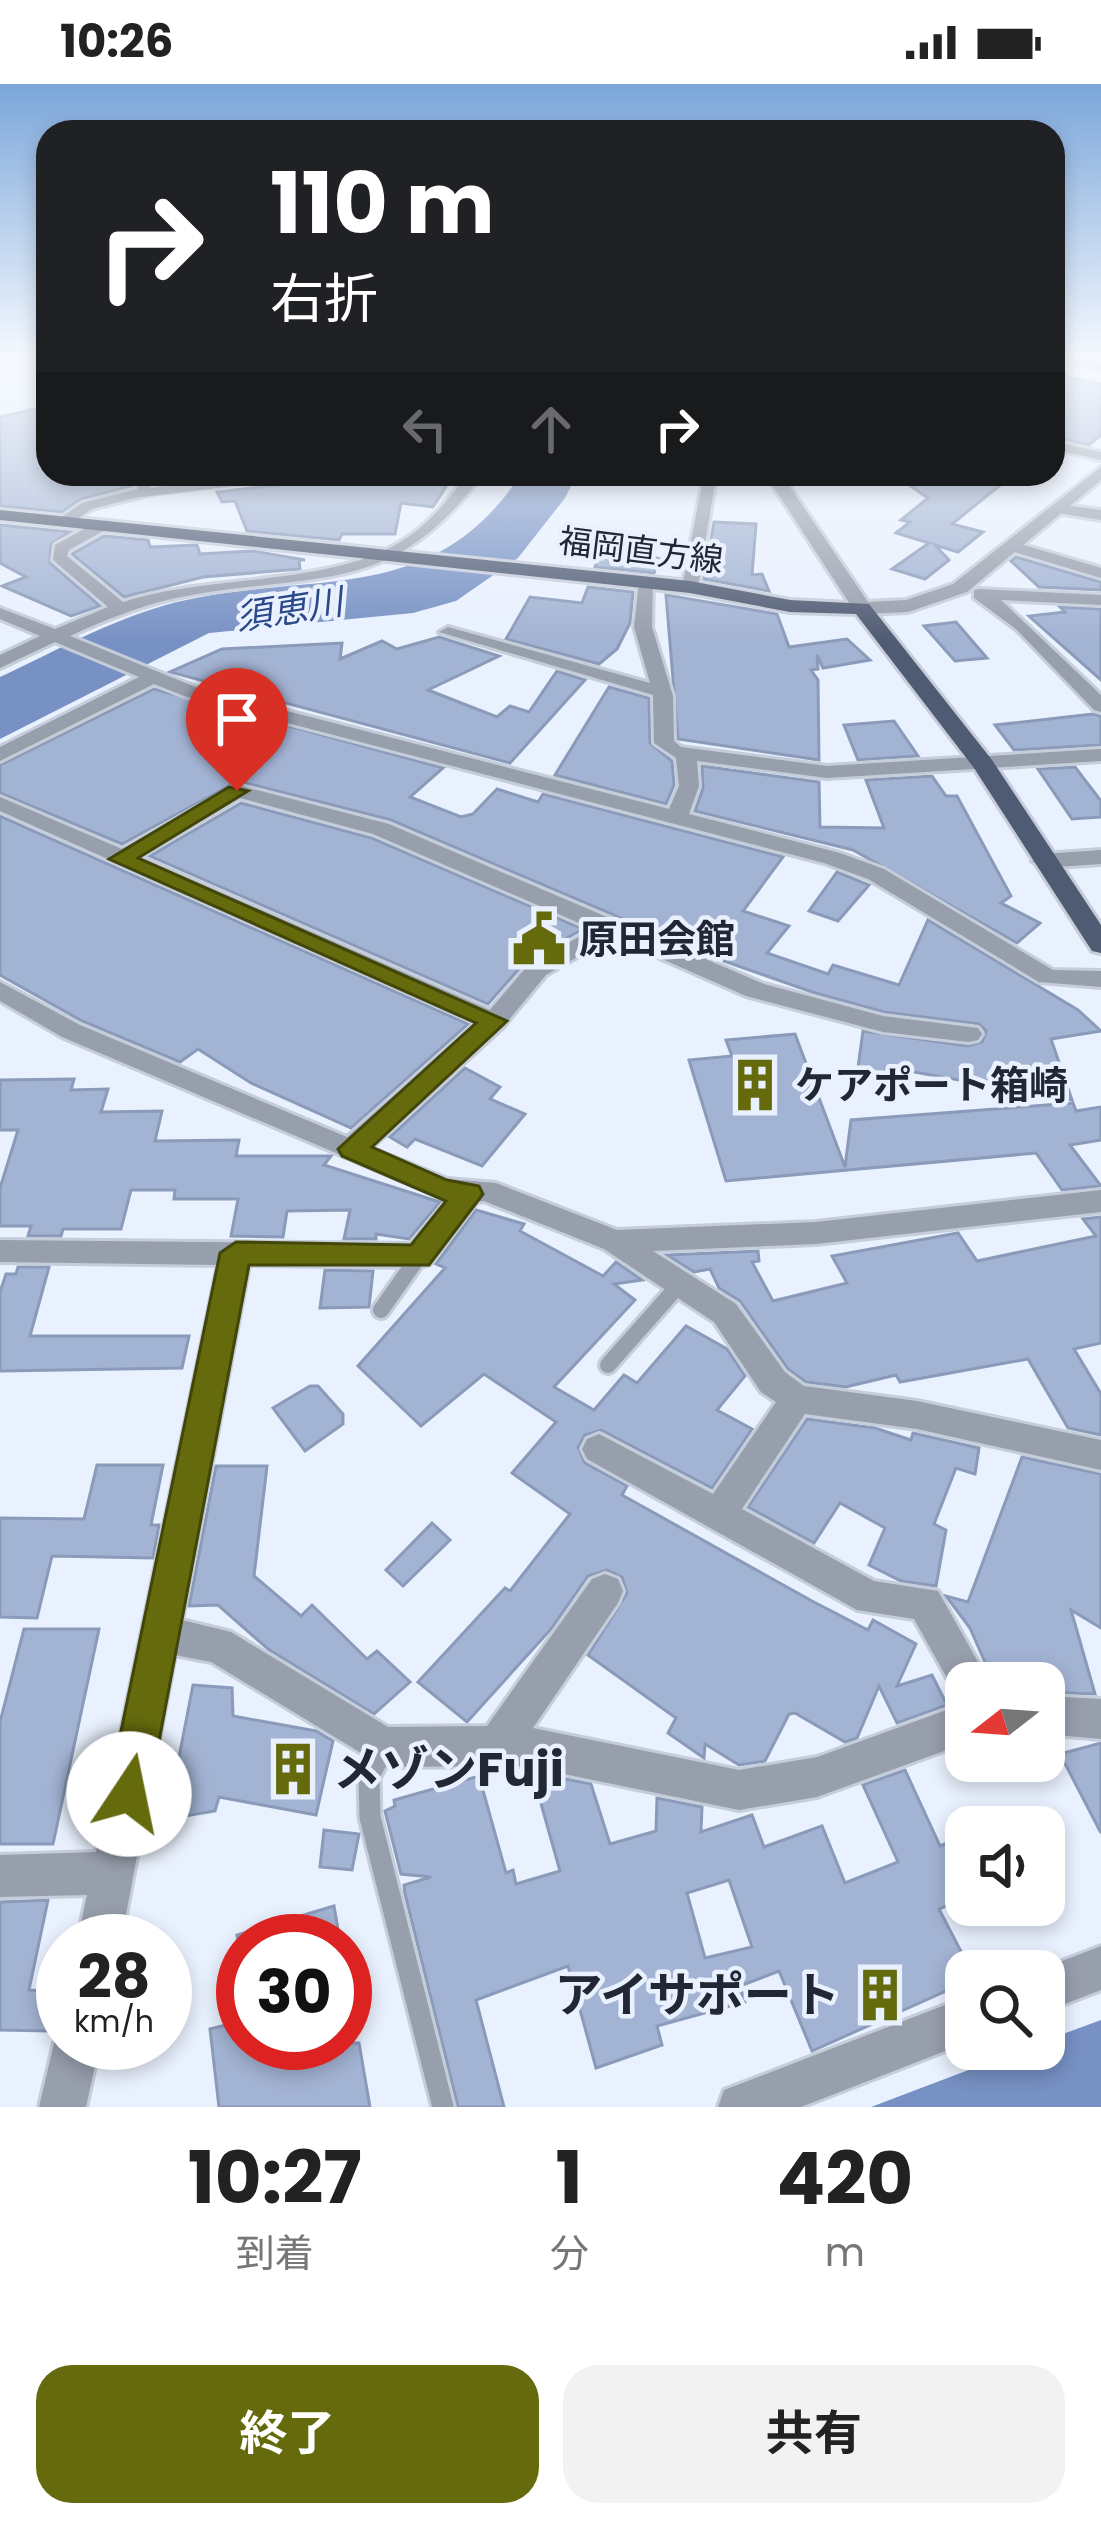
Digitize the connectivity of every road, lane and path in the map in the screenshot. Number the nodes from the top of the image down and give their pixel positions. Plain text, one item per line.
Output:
1 (1101, 472) edge
2 (146, 486) edge
3 (200, 486) edge
4 (466, 486) edge
5 (707, 486) edge
6 (781, 486) edge
7 (141, 493) junction
8 (1057, 509) junction
9 (0, 515) edge
10 (1101, 515) edge
11 (63, 522) junction
12 (101, 526) junction
13 (1014, 547) junction
14 (396, 556) junction
15 (1101, 573) edge
16 (647, 582) junction
17 (690, 586) junction
18 (960, 588) junction
19 (984, 596) junction
20 (1101, 599) edge
21 (862, 608) junction
22 (121, 609) junction
23 (5, 619) edge
24 (448, 632) dead end
25 (60, 639) junction
26 (0, 662) edge
27 (144, 674) junction
28 (662, 692) junction
29 (1101, 706) edge
30 (0, 754) edge
31 (1101, 754) edge
32 (686, 756) junction
33 (983, 764) junction
34 (0, 803) edge
35 (676, 819) junction
36 (1101, 857) edge
37 (120, 859) junction
38 (1042, 861) junction
39 (608, 930) junction
40 (1101, 945) edge
41 (1101, 979) edge
42 (0, 990) edge
43 (494, 1021) junction
44 (969, 1034) dead end
45 (352, 1149) junction
46 (468, 1194) junction
47 (1101, 1201) edge
48 (615, 1241) junction
49 (0, 1251) edge
50 (236, 1253) junction
51 (418, 1256) junction
52 (679, 1286) junction
53 (381, 1310) dead end
54 (608, 1365) dead end
55 (796, 1399) junction
56 (599, 1449) dead end
57 (1101, 1455) edge
58 (718, 1515) junction
59 (605, 1591) dead end
60 (160, 1634) junction
61 (959, 1662) edge
62 (1065, 1716) edge
63 (1101, 1719) edge
64 (945, 1731) edge
65 (496, 1747) junction
66 (384, 1748) junction
67 (113, 1874) junction
68 (0, 1876) edge
69 (105, 1914) edge
70 (1101, 1968) edge
71 (1065, 1982) edge
72 (945, 2028) edge
73 (70, 2070) edge
74 (62, 2107) edge
75 (442, 2107) edge
76 (741, 2107) edge

1 - 8 street
2 - 7 street
3 - 7 lane
4 - 14 street
5 - 17 street
6 - 21 street
7 - 11 street
8 - 10 street
8 - 13 street
9 - 11 main road, 福岡直方線
11 - 12 main road, 福岡直方線
12 - 14 main road, 福岡直方線
12 - 22 street
13 - 15 street
13 - 18 street
14 - 16 main road, 福岡直方線
14 - 22 street
16 - 17 main road, 福岡直方線
16 - 28 street
17 - 21 main road, 福岡直方線
18 - 19 street
18 - 21 street
19 - 20 street
19 - 29 street
21 - 33 main road
22 - 25 street
23 - 25 street
24 - 28 street
25 - 26 street
25 - 27 street
27 - 30 street
27 - 35 street
28 - 32 street
31 - 33 street
32 - 33 street
32 - 35 street
33 - 38 main road
34 - 37 street
35 - 41 street
36 - 38 street
37 - 39 street
37 - 43 street
38 - 40 main road
39 - 43 street
39 - 44 street
42 - 45 street
43 - 45 street
45 - 46 street
46 - 48 street
46 - 51 street
47 - 48 street
48 - 52 street
49 - 50 street
50 - 51 street
50 - 60 street
51 - 53 lane
52 - 54 lane
52 - 55 street
55 - 57 street
55 - 58 street
56 - 58 street
58 - 61 street
59 - 65 street
60 - 66 street
60 - 67 street
62 - 63 street
64 - 65 street
65 - 66 street
66 - 75 lane
67 - 68 street
67 - 69 street
70 - 71 street
72 - 76 street
73 - 74 street

